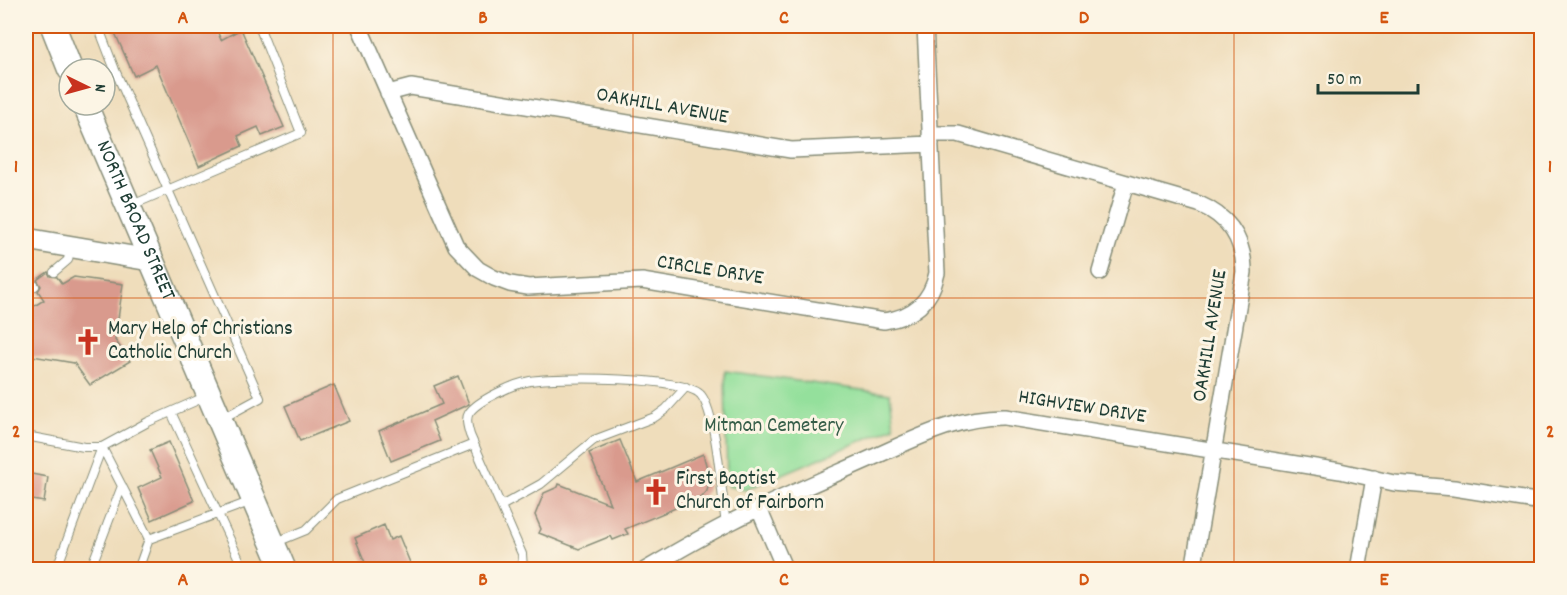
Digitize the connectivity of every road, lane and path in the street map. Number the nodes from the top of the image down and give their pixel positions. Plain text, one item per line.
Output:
1 (53, 26) edge
2 (98, 26) edge
3 (259, 26) edge
4 (359, 26) edge
5 (925, 26) edge
6 (65, 57) edge
7 (111, 57) edge
8 (117, 72) edge
9 (388, 93) junction
10 (90, 117) edge
11 (931, 139) junction
12 (1126, 183) junction
13 (169, 189) junction
14 (127, 208) junction
15 (26, 239) edge
16 (70, 247) junction
17 (150, 260) junction
18 (54, 272) dead end
19 (1100, 272) dead end
20 (35, 286) dead end
21 (26, 291) edge
22 (686, 387) junction
23 (208, 395) junction
24 (171, 411) junction
25 (219, 420) junction
26 (26, 436) edge
27 (474, 444) junction
28 (102, 447) junction
29 (1213, 451) junction
30 (1374, 478) junction
31 (122, 486) junction
32 (254, 501) junction
33 (1542, 502) edge
34 (501, 506) junction
35 (759, 509) junction
36 (219, 514) junction
37 (726, 525) junction
38 (149, 539) junction
39 (273, 544) junction
40 (651, 568) edge
41 (523, 569) edge
42 (56, 570) edge
43 (90, 570) edge
44 (138, 570) edge
45 (244, 570) edge
46 (284, 570) edge
47 (785, 570) edge
48 (1192, 570) edge
49 (1358, 570) edge

1 - 6 main road
2 - 7 lane
3 - 13 lane
4 - 9 street, CIRCLE DRIVE
5 - 11 street, CIRCLE DRIVE
8 - 13 lane
9 - 11 street, OAKHILL AVENUE
9 - 11 street, CIRCLE DRIVE
10 - 14 main road, NORTH BROAD STREET
11 - 12 street, OAKHILL AVENUE
12 - 19 street
12 - 29 street, OAKHILL AVENUE
13 - 14 lane
13 - 25 lane
14 - 17 main road, NORTH BROAD STREET
15 - 16 main road
16 - 17 main road
16 - 18 lane
17 - 23 main road, NORTH BROAD STREET
20 - 21 lane
22 - 27 lane
22 - 34 lane
22 - 37 lane
23 - 24 lane
23 - 25 main road, NORTH BROAD STREET
24 - 28 lane
24 - 36 lane
25 - 32 main road, NORTH BROAD STREET
26 - 28 lane
27 - 34 lane
27 - 39 lane
28 - 31 lane
28 - 42 lane
29 - 30 street, HIGHVIEW DRIVE
29 - 35 street, HIGHVIEW DRIVE
29 - 48 street, OAKHILL AVENUE
30 - 33 street, HIGHVIEW DRIVE
30 - 49 street
31 - 38 lane
31 - 43 lane
32 - 36 lane
32 - 39 main road, NORTH BROAD STREET
34 - 41 lane
35 - 37 street, HIGHVIEW DRIVE
35 - 47 street
36 - 38 lane
36 - 45 lane
37 - 40 street, HIGHVIEW DRIVE
38 - 44 lane
39 - 46 main road, NORTH BROAD STREET

